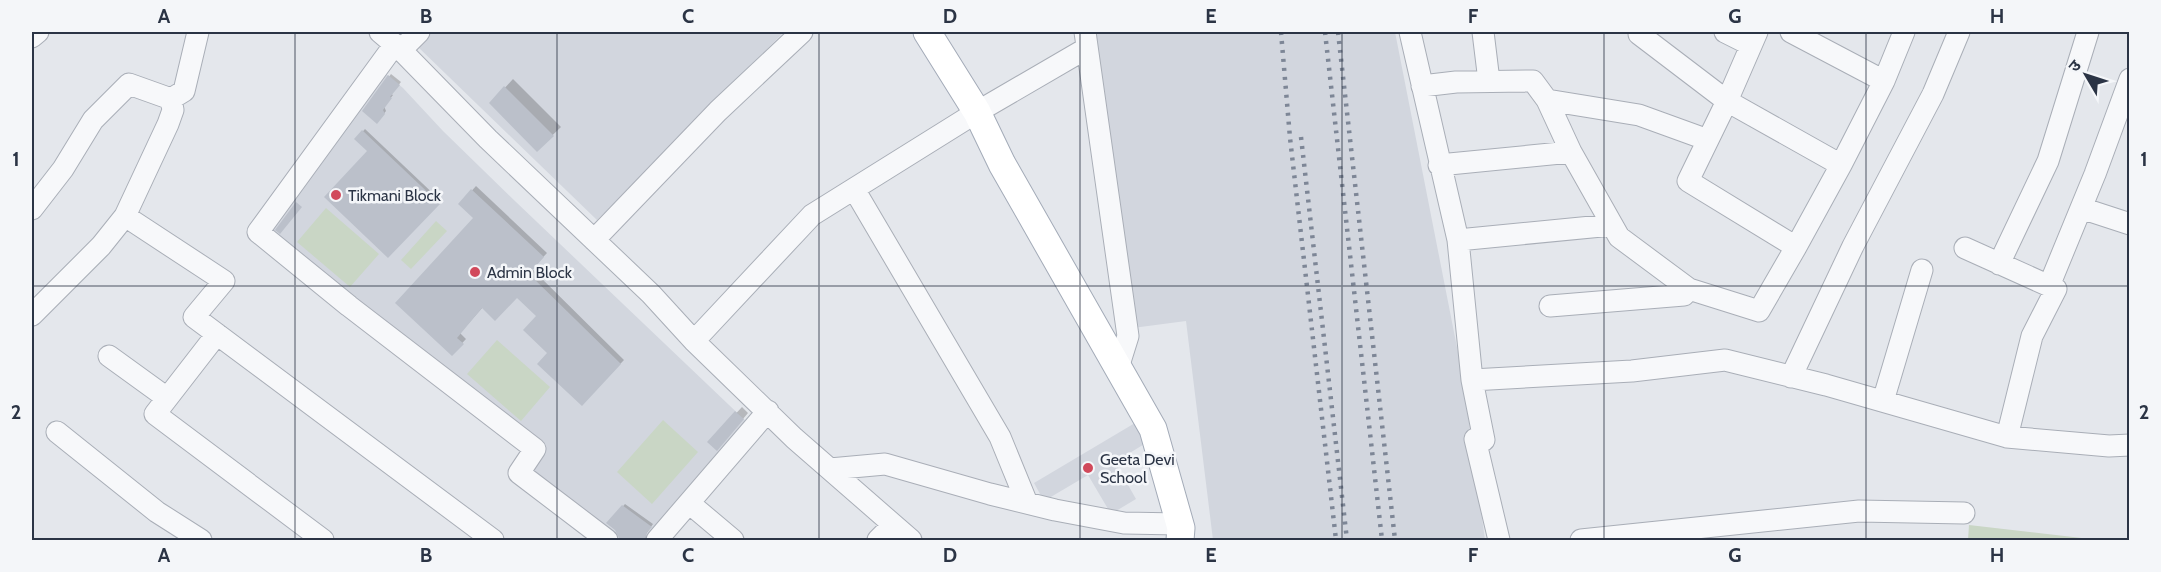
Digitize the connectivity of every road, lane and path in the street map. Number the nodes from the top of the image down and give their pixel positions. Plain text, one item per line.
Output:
1 (38, 32) edge
2 (198, 32) edge
3 (419, 32) edge
4 (802, 32) edge
5 (927, 32) edge
6 (1410, 32) edge
7 (1484, 32) edge
8 (1639, 32) edge
9 (1725, 32) edge
10 (1791, 32) edge
11 (1905, 32) edge
12 (1959, 32) edge
13 (2088, 32) edge
14 (32, 37) edge
15 (1754, 38) edge
16 (1086, 40) edge
17 (392, 42) edge
18 (2130, 79) edge
19 (1489, 81) junction
20 (1884, 81) junction
21 (1422, 86) junction
22 (171, 99) junction
23 (1547, 100) junction
24 (1727, 101) junction
25 (977, 112) junction
26 (1708, 140) junction
27 (1571, 152) junction
28 (1439, 165) junction
29 (1840, 165) junction
30 (854, 189) junction
31 (2081, 208) junction
32 (32, 210) edge
33 (125, 216) junction
34 (2130, 224) edge
35 (1612, 225) junction
36 (594, 240) junction
37 (1458, 240) junction
38 (1796, 247) junction
39 (1965, 248) dead end
40 (1999, 264) junction
41 (1922, 270) dead end
42 (2049, 286) junction
43 (1689, 289) junction
44 (1550, 306) dead end
45 (32, 315) edge
46 (217, 334) junction
47 (694, 341) junction
48 (110, 356) dead end
49 (1119, 368) junction
50 (1791, 376) junction
51 (1472, 380) junction
52 (167, 398) junction
53 (1883, 401) junction
54 (768, 411) junction
55 (57, 432) dead end
56 (2007, 437) junction
57 (2130, 445) edge
58 (830, 469) junction
59 (689, 502) junction
60 (1027, 503) junction
61 (1964, 513) dead end
62 (893, 525) junction
63 (1180, 532) edge
64 (201, 540) edge
65 (322, 540) edge
66 (493, 540) edge
67 (607, 540) edge
68 (657, 540) edge
69 (733, 540) edge
70 (878, 540) edge
71 (911, 540) edge
72 (1499, 540) edge
73 (1581, 540) edge

1 - 14 street
2 - 22 street
3 - 17 street
4 - 36 street
5 - 25 main road
6 - 21 street
7 - 19 street
8 - 24 street
9 - 15 street
10 - 20 street
11 - 20 street
12 - 50 street
13 - 40 street
15 - 24 street
16 - 25 street
16 - 49 street
17 - 36 street
17 - 67 street
18 - 31 street
19 - 21 street
19 - 23 street
20 - 29 street
21 - 28 street
22 - 32 street
22 - 33 street
23 - 26 street
23 - 27 street
24 - 26 street
24 - 29 street
25 - 30 street
25 - 49 main road
26 - 38 street
27 - 28 street
27 - 35 street
28 - 37 street
29 - 38 street
30 - 47 street
30 - 60 street
31 - 34 street
31 - 42 street
33 - 45 street
33 - 46 street
35 - 37 street
35 - 43 street
36 - 47 street
37 - 51 street
38 - 43 street
39 - 40 street
40 - 42 street
41 - 53 street
42 - 56 street
43 - 44 street
46 - 52 street
46 - 66 street
47 - 54 street
48 - 52 street
49 - 63 main road
50 - 51 street
50 - 53 street
51 - 72 street
52 - 65 street
53 - 56 street
54 - 58 street
54 - 59 street
55 - 64 street
56 - 57 street
58 - 60 street
58 - 62 street
59 - 68 street
59 - 69 street
60 - 63 street
61 - 73 street
62 - 70 street
62 - 71 street

